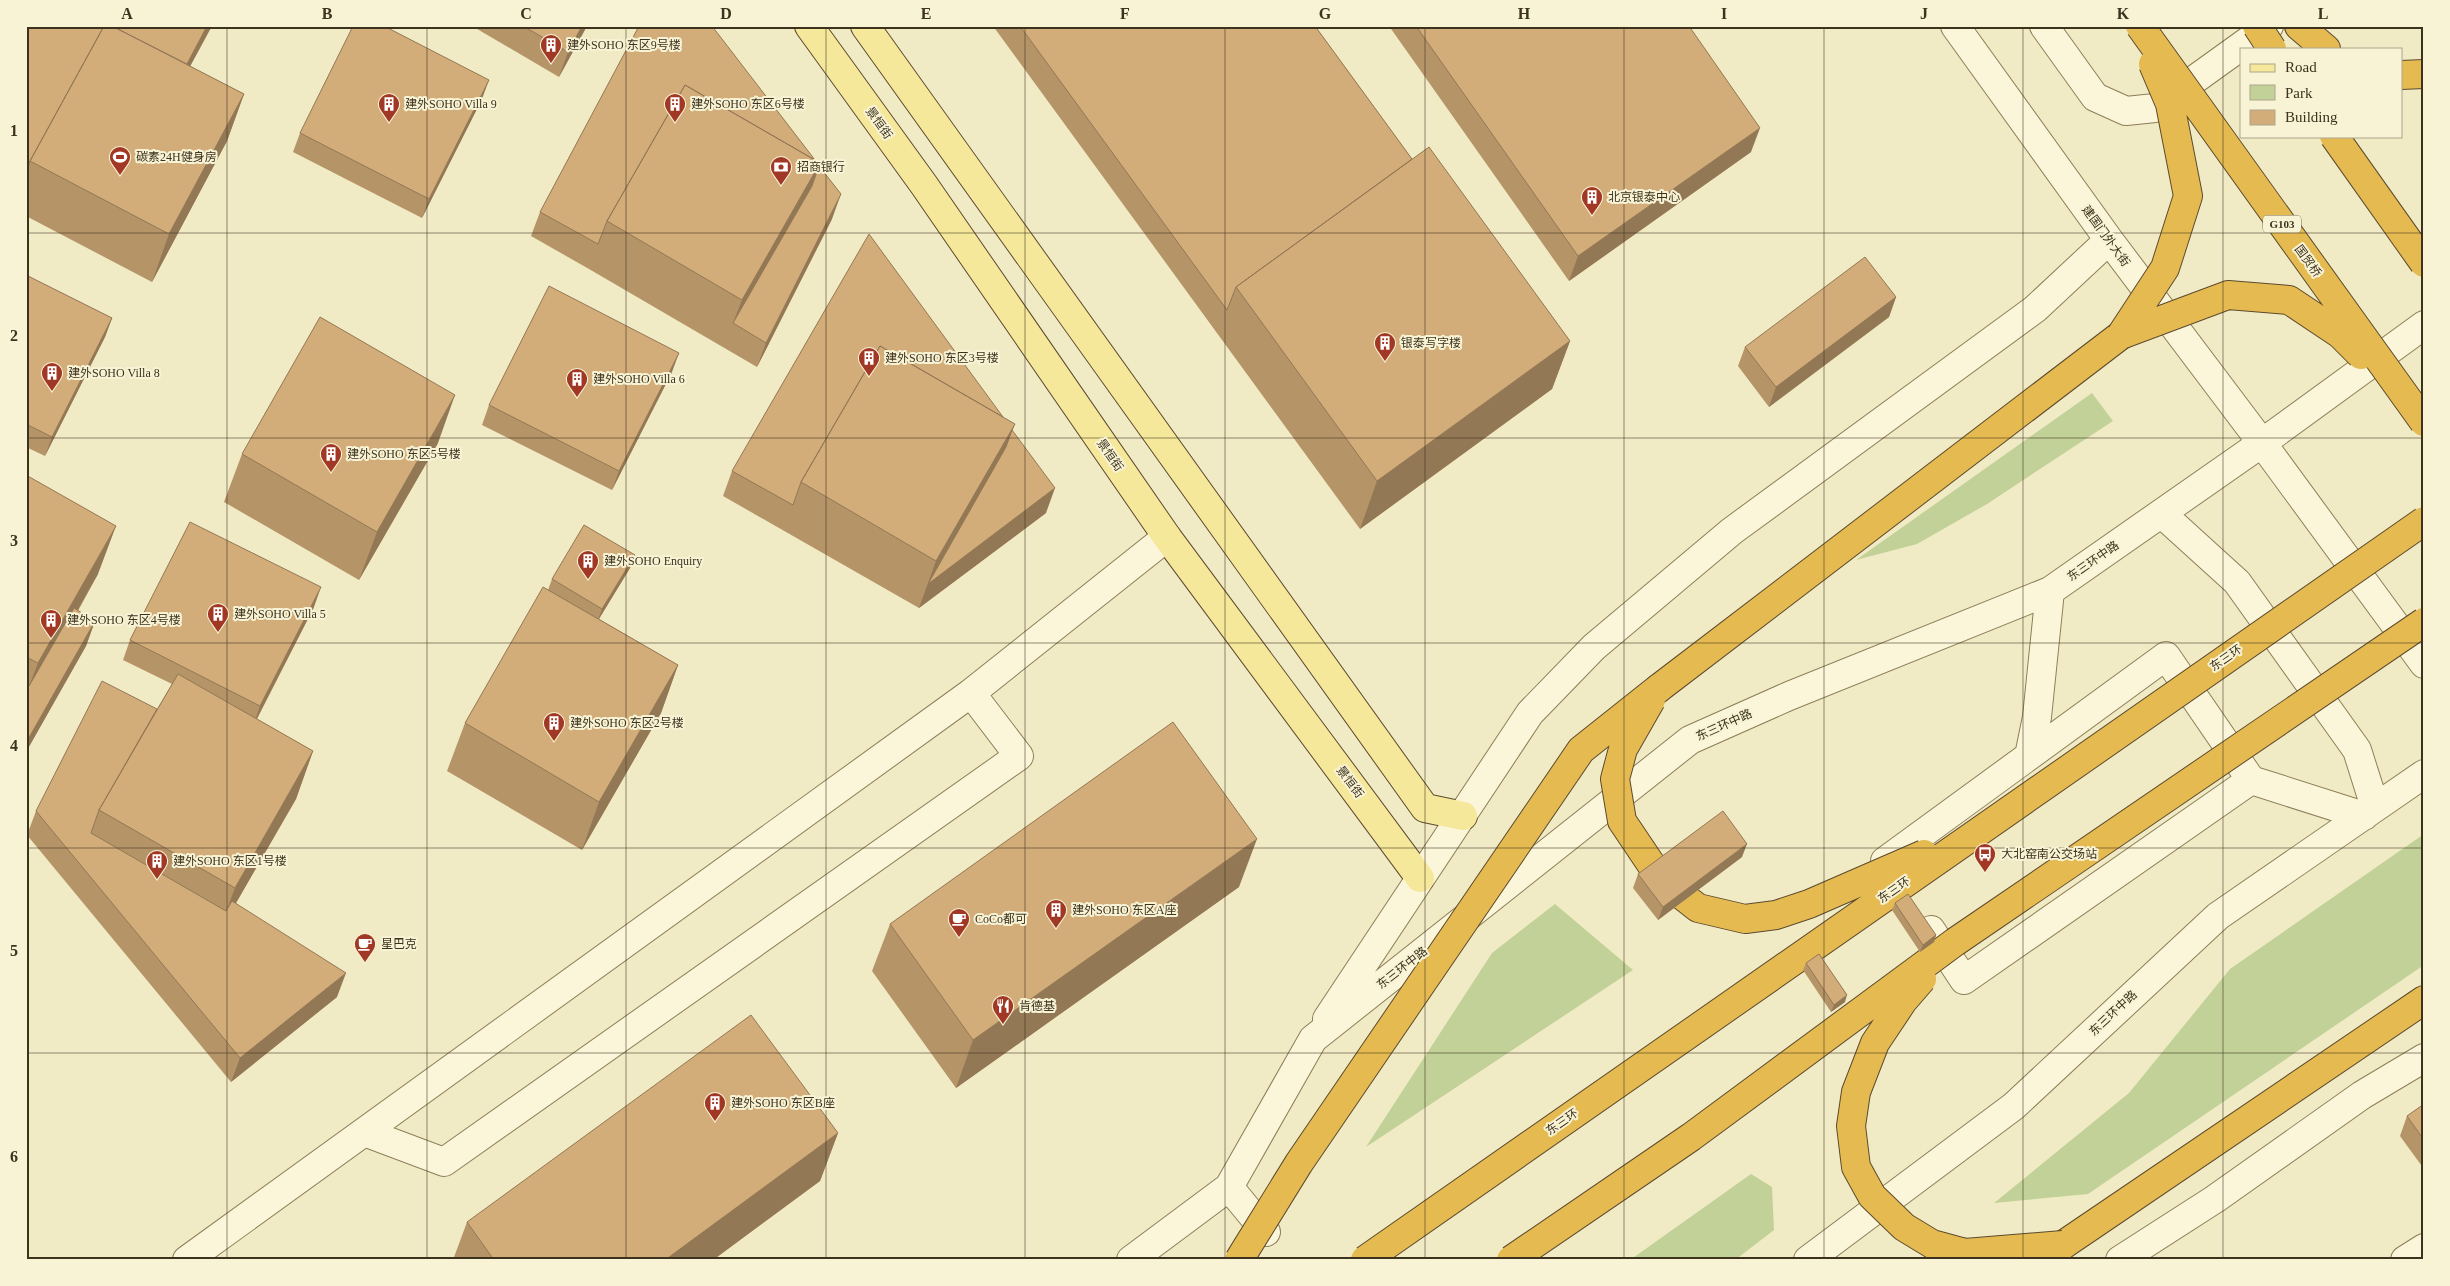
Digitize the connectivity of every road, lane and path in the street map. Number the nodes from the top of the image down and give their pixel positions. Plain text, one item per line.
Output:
1 (809, 26) edge
2 (865, 26) edge
3 (1955, 26) edge
4 (2044, 26) edge
5 (2138, 26) edge
6 (2256, 26) edge
7 (2269, 26) edge
8 (2299, 26) edge
9 (2271, 48) edge
10 (2325, 48) edge
11 (2424, 74) edge
12 (2402, 75) edge
13 (2335, 138) edge
14 (2109, 240) junction
15 (2424, 263) edge
16 (2424, 325) edge
17 (2121, 335) junction
18 (2406, 398) junction
19 (2424, 422) edge
20 (2262, 443) junction
21 (2162, 514) junction
22 (2424, 521) edge
23 (1167, 537) junction
24 (2050, 591) junction
25 (2424, 622) edge
26 (2424, 664) edge
27 (1658, 688) junction
28 (971, 692) junction
29 (2029, 756) junction
30 (2424, 774) edge
31 (2251, 780) junction
32 (2369, 812) junction
33 (1463, 816) junction
34 (1979, 831) junction
35 (1420, 878) junction
36 (1955, 942) junction
37 (2424, 1000) edge
38 (1314, 1039) junction
39 (2424, 1058) edge
40 (364, 1132) junction
41 (1229, 1187) junction
42 (1266, 1232) dead end
43 (2063, 1245) junction
44 (2424, 1248) edge
45 (188, 1260) edge
46 (1131, 1260) edge
47 (1239, 1260) edge
48 (1365, 1260) edge
49 (1511, 1260) edge
50 (1808, 1260) edge
51 (2034, 1260) edge
52 (2120, 1260) edge
53 (2405, 1260) edge

1 - 23 main road, 景恒街
2 - 33 main road
3 - 14 street, 建国门外大街
4 - 7 street
5 - 17 highway, bridge
5 - 18 highway, 国贸桥 / G103, bridge
6 - 9 highway, bridge
8 - 10 highway
11 - 12 highway
13 - 15 highway, bridge
14 - 20 street, 建国门外大街
14 - 33 street
16 - 20 street, 东三环中路
17 - 18 highway, bridge
17 - 27 highway
18 - 19 highway, 国贸桥 / G103, bridge
20 - 21 street, 东三环中路
20 - 26 street, 建国门外大街
21 - 24 street, 东三环中路
21 - 32 street
22 - 34 highway, 东三环, bridge
23 - 28 street
23 - 35 main road, 景恒街
24 - 29 street
24 - 38 street, 东三环中路
25 - 36 highway, bridge
27 - 34 highway, bridge
27 - 47 highway, bridge
28 - 40 street
28 - 40 street
29 - 31 street
29 - 31 street
30 - 32 street, 东三环中路
31 - 32 street
32 - 50 street, 东三环中路
33 - 35 street
34 - 48 highway, 东三环, bridge
35 - 38 street
36 - 43 highway, bridge
36 - 49 highway, bridge
37 - 43 highway
38 - 41 street, 东三环中路
39 - 52 street
40 - 45 street
41 - 42 street
41 - 46 street, 东三环中路
43 - 51 highway
44 - 53 street

